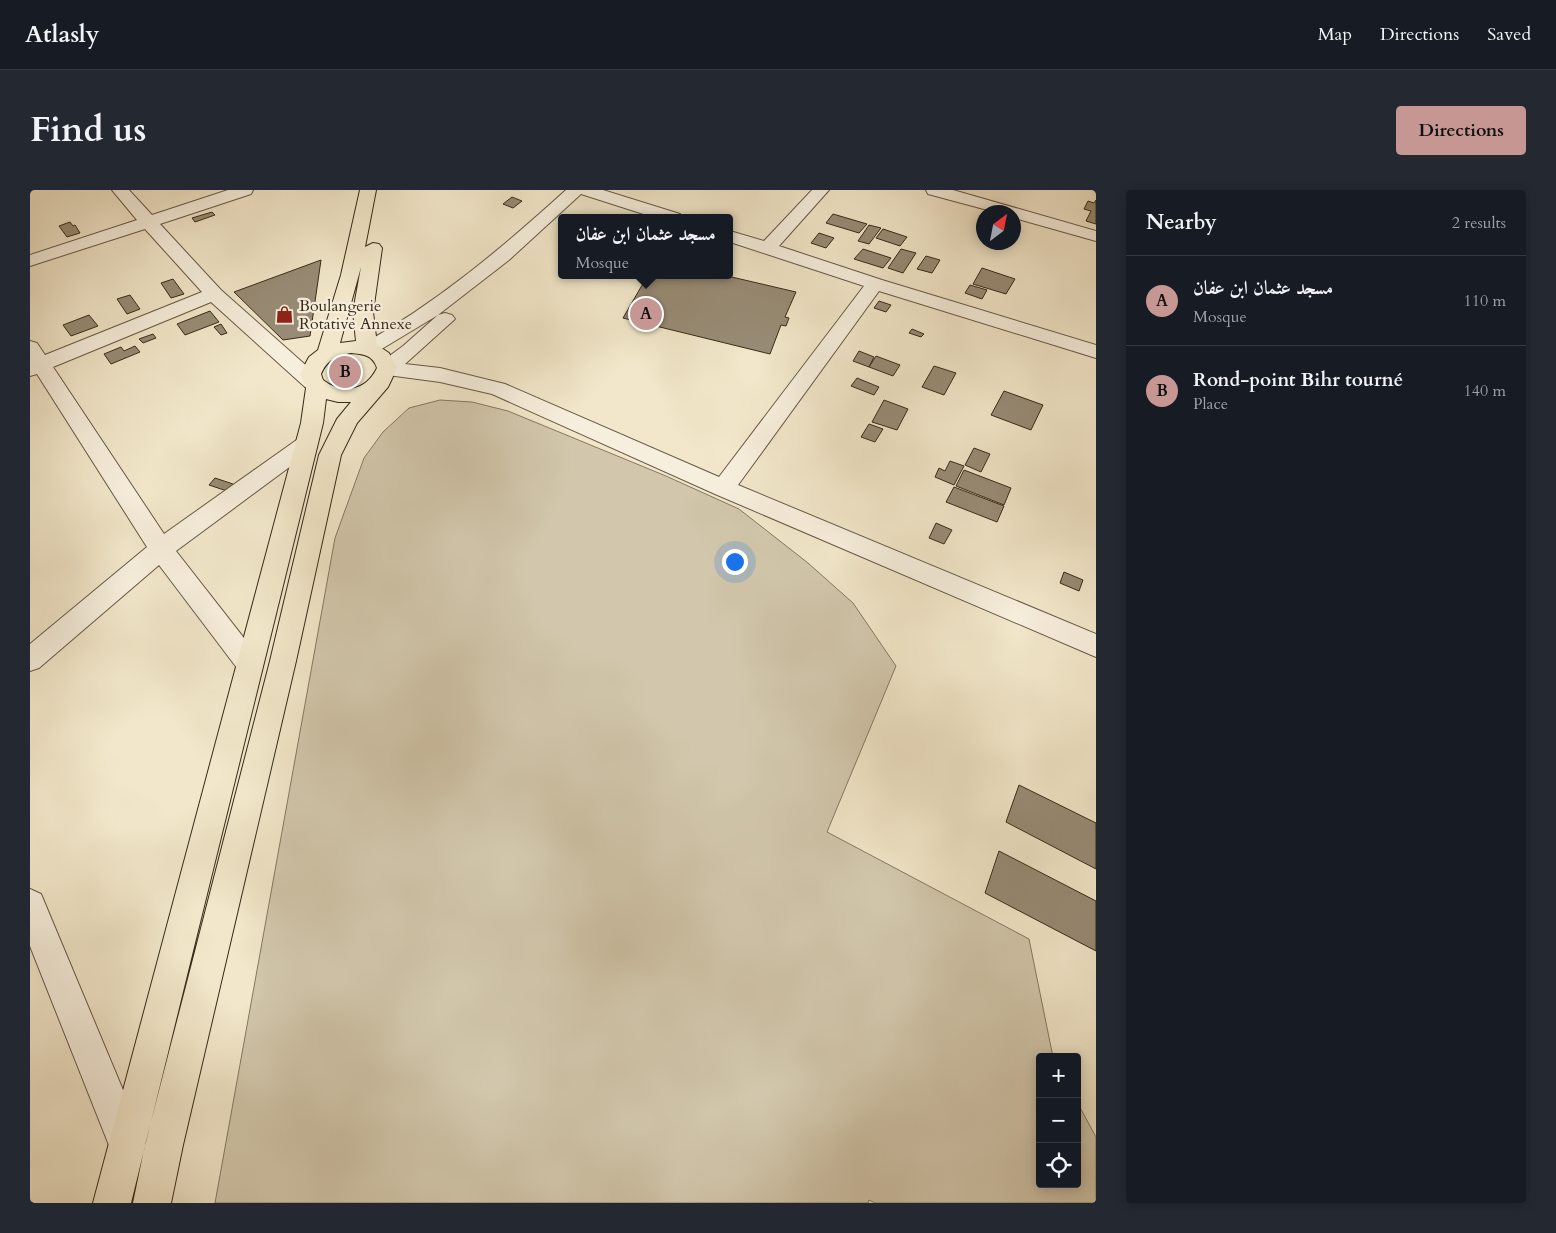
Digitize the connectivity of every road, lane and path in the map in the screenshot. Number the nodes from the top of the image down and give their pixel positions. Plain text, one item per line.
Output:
1 (120, 190) edge
2 (245, 190) edge
3 (368, 190) edge
4 (384, 190) edge
5 (576, 190) edge
6 (586, 190) edge
7 (821, 190) edge
8 (934, 190) edge
9 (986, 205) edge
10 (661, 214) edge
11 (1021, 215) edge
12 (151, 222) junction
13 (1096, 236) edge
14 (733, 237) edge
15 (768, 248) junction
16 (509, 251) junction
17 (30, 261) edge
18 (875, 284) junction
19 (214, 294) junction
20 (368, 349) junction
21 (1096, 352) edge
22 (327, 353) junction
23 (34, 360) edge
24 (384, 374) junction
25 (315, 385) junction
26 (306, 444) junction
27 (723, 488) junction
28 (161, 549) junction
29 (1096, 646) edge
30 (30, 660) edge
31 (249, 664) junction
32 (30, 905) edge
33 (127, 1145) junction
34 (112, 1203) edge
35 (152, 1203) edge

1 - 12 street
2 - 12 street
3 - 22 main road
4 - 20 main road
5 - 16 street
6 - 10 street
7 - 15 street
8 - 9 street
11 - 13 street
12 - 17 street
12 - 19 street
14 - 15 street
15 - 18 street
16 - 20 street
16 - 24 street
18 - 21 street
18 - 27 street
19 - 23 street
19 - 25 street
20 - 22 main road
20 - 24 main road
22 - 25 main road
23 - 28 street
24 - 25 main road
24 - 27 street
24 - 35 main road
25 - 26 main road
26 - 28 street
26 - 31 main road
27 - 29 street
28 - 30 street
28 - 31 street
31 - 33 main road
32 - 33 street
33 - 34 main road

